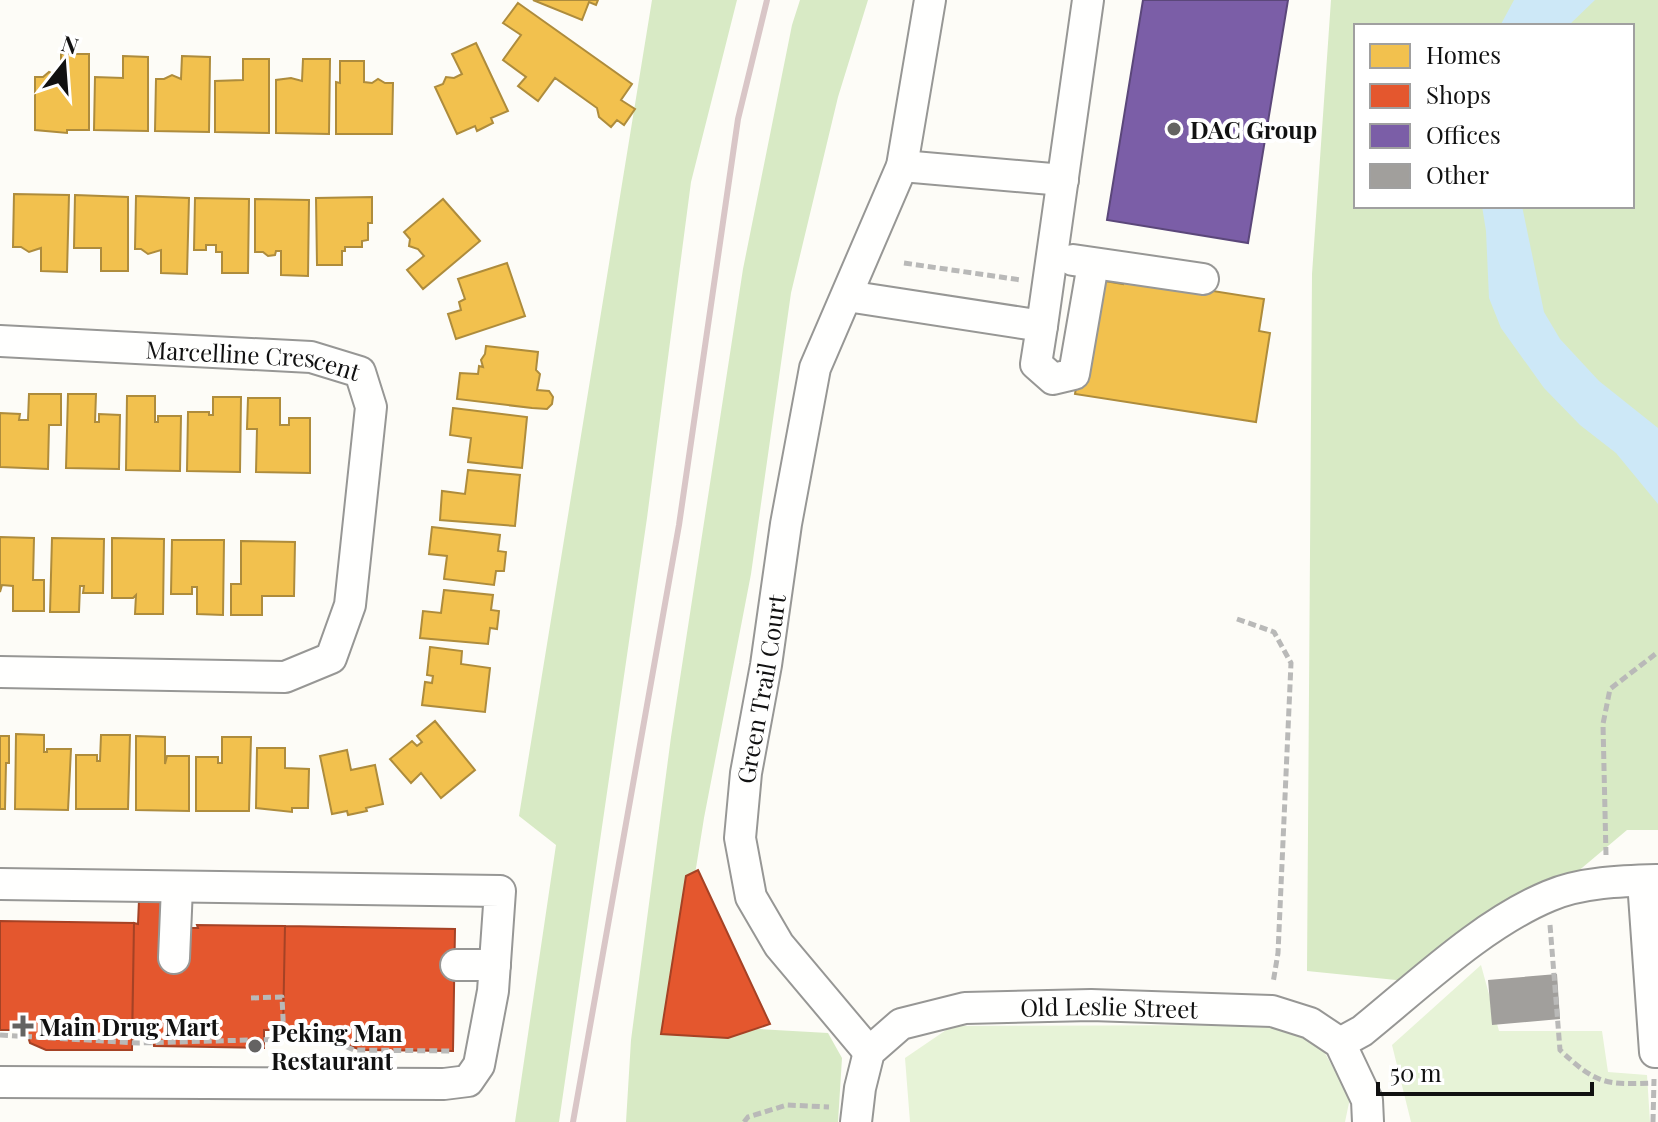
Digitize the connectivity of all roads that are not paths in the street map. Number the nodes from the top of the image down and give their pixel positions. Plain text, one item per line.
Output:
1 (930, 0) edge
2 (1088, 0) edge
3 (902, 166) junction
4 (1063, 180) junction
5 (1052, 255) junction
6 (1093, 264) junction
7 (1203, 279) dead end
8 (847, 296) junction
9 (1042, 326) junction
10 (0, 341) edge
11 (0, 672) edge
12 (1650, 881) edge
13 (0, 884) edge
14 (177, 887) junction
15 (174, 958) dead end
16 (456, 965) dead end
17 (495, 965) junction
18 (1340, 1043) junction
19 (869, 1052) junction
20 (1657, 1052) edge
21 (0, 1082) edge
22 (856, 1122) edge
23 (1368, 1122) edge

1 - 3 street, Green Trail Court
2 - 4 street
3 - 4 street
3 - 8 street, Green Trail Court
4 - 5 street
5 - 6 street
5 - 9 street
6 - 7 street
6 - 9 street
8 - 9 street
8 - 19 street, Green Trail Court
10 - 11 street, Marcelline Crescent
12 - 18 street
12 - 20 street
13 - 14 street
14 - 15 street
14 - 17 street
16 - 17 street
17 - 21 street
18 - 19 street, Old Leslie Street
18 - 23 street
19 - 22 street

